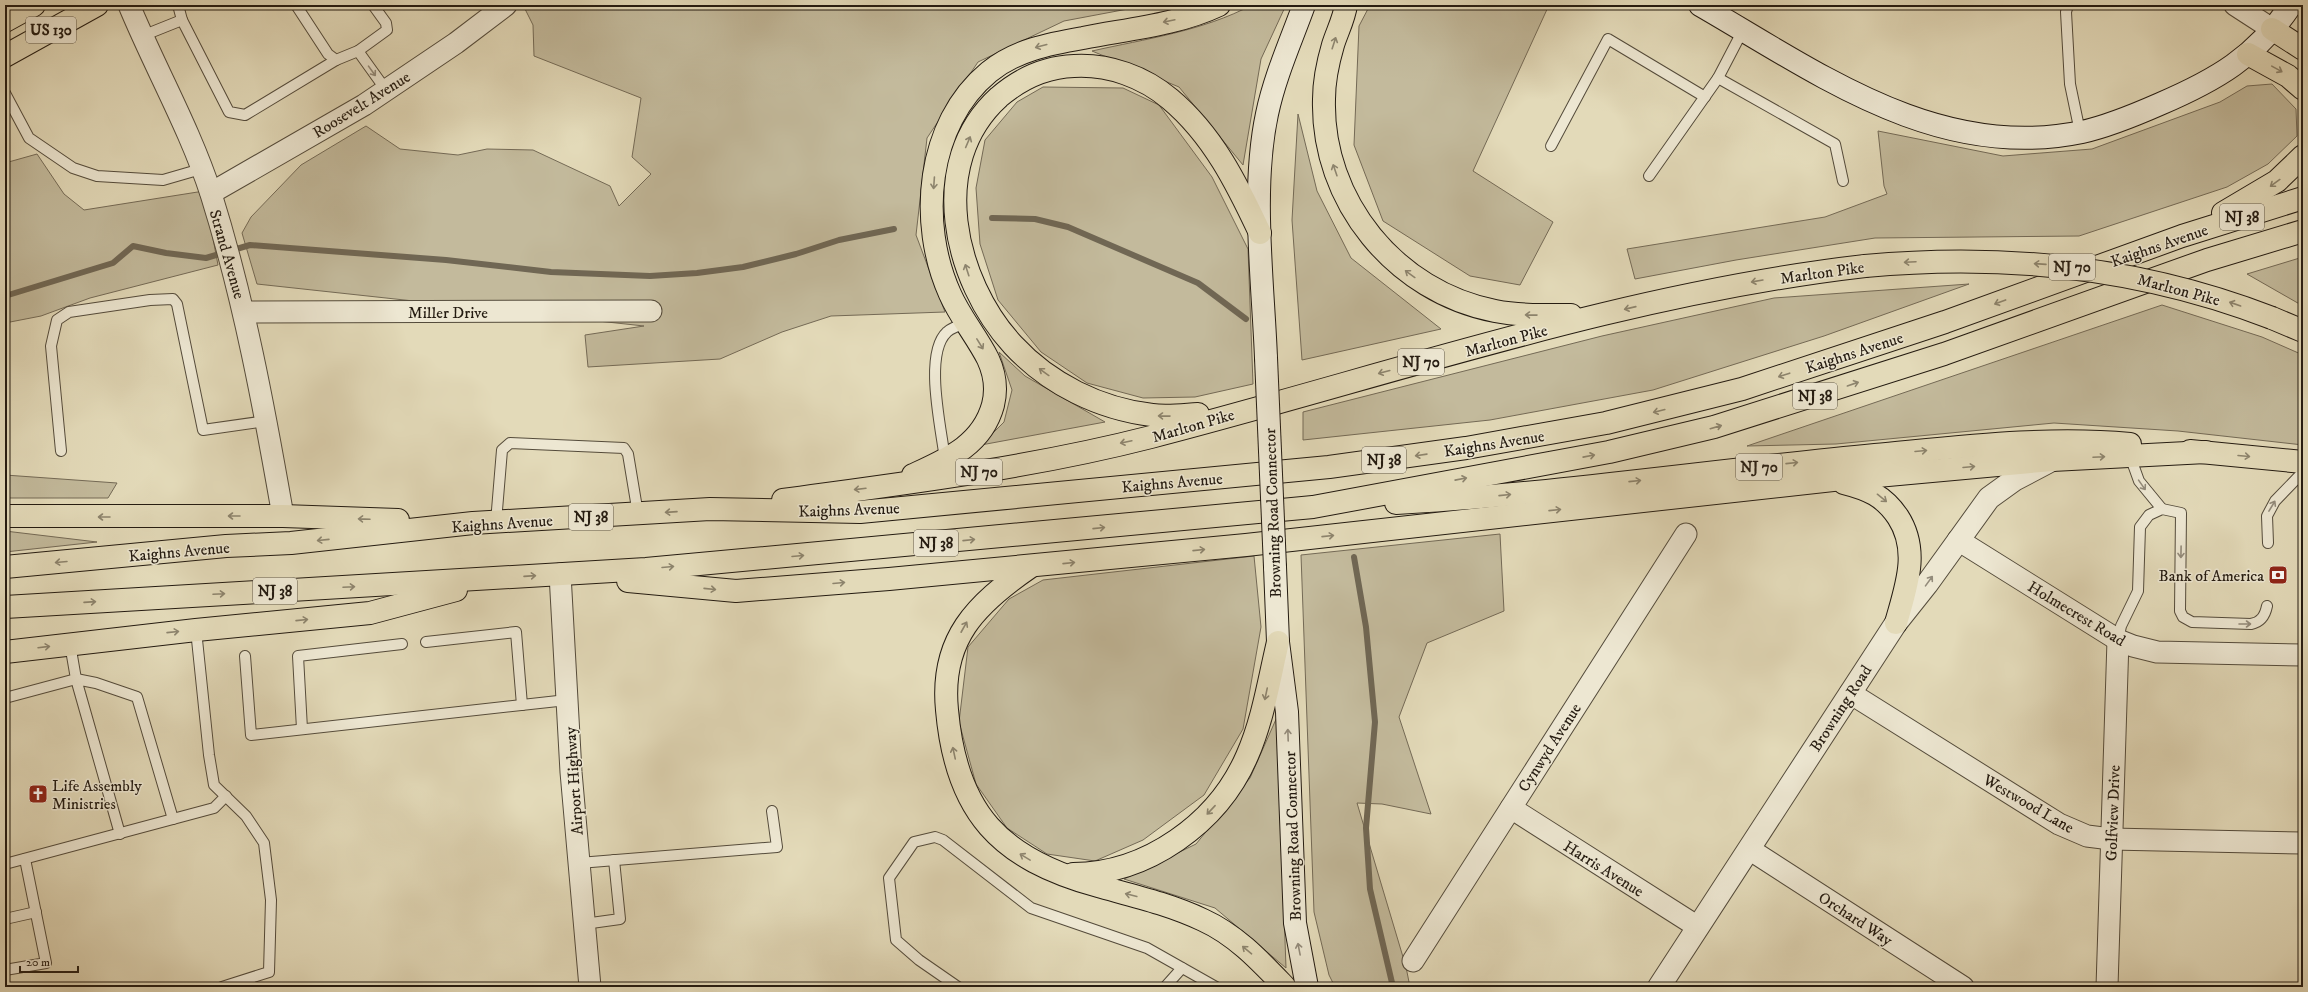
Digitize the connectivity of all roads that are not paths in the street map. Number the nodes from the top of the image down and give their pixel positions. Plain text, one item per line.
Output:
1 (34, 5) edge
2 (97, 5) edge
3 (129, 5) edge
4 (178, 5) edge
5 (296, 5) edge
6 (373, 5) edge
7 (506, 5) edge
8 (1219, 5) edge
9 (1304, 5) edge
10 (1317, 5) edge
11 (1346, 5) edge
12 (1700, 5) edge
13 (2068, 5) edge
14 (2235, 5) edge
15 (2291, 5) edge
16 (182, 20) junction
17 (5, 21) edge
18 (2272, 29) junction
19 (1743, 30) junction
20 (142, 36) junction
21 (1291, 41) junction
22 (2303, 49) edge
23 (358, 52) junction
24 (2248, 54) junction
25 (5, 56) edge
26 (336, 60) junction
27 (1718, 78) junction
28 (2303, 88) edge
29 (386, 90) junction
30 (5, 93) edge
31 (1705, 97) junction
32 (2080, 132) junction
33 (1551, 146) dead end
34 (2303, 156) edge
35 (201, 169) junction
36 (1649, 176) dead end
37 (1843, 181) dead end
38 (210, 193) junction
39 (2303, 198) edge
40 (2303, 231) edge
41 (1260, 233) junction
42 (2182, 236) junction
43 (651, 311) dead end
44 (244, 312) junction
45 (1598, 316) junction
46 (966, 322) junction
47 (2303, 331) edge
48 (1245, 410) junction
49 (266, 421) junction
50 (61, 451) dead end
51 (2206, 452) junction
52 (2130, 456) junction
53 (946, 460) junction
54 (2052, 460) junction
55 (2303, 462) edge
56 (2303, 472) edge
57 (1833, 480) junction
58 (889, 486) junction
59 (1313, 507) junction
60 (710, 509) junction
61 (2162, 509) junction
62 (638, 514) junction
63 (5, 516) edge
64 (283, 516) junction
65 (496, 522) junction
66 (473, 523) junction
67 (1686, 534) dead end
68 (1958, 540) junction
69 (2268, 543) dead end
70 (5, 567) edge
71 (1031, 567) junction
72 (560, 574) junction
73 (500, 579) junction
74 (51, 605) junction
75 (2267, 606) dead end
76 (5, 607) edge
77 (5, 614) edge
78 (1896, 623) junction
79 (196, 630) junction
80 (2118, 640) junction
81 (426, 642) dead end
82 (1278, 642) junction
83 (70, 644) junction
84 (402, 644) dead end
85 (5, 652) edge
86 (2303, 655) edge
87 (245, 656) dead end
88 (76, 679) junction
89 (1850, 693) junction
90 (5, 698) edge
91 (567, 700) junction
92 (522, 705) junction
93 (302, 728) junction
94 (226, 796) junction
95 (1510, 808) junction
96 (772, 811) dead end
97 (173, 819) junction
98 (120, 834) junction
99 (2111, 839) junction
100 (2303, 842) edge
101 (1748, 849) junction
102 (26, 859) junction
103 (614, 860) junction
104 (579, 863) junction
105 (5, 864) edge
106 (1060, 874) junction
107 (36, 912) junction
108 (5, 919) edge
109 (584, 924) junction
110 (1698, 927) junction
111 (1413, 961) dead end
112 (1182, 968) junction
113 (5, 970) edge
114 (222, 987) edge
115 (590, 987) edge
116 (958, 987) edge
117 (1165, 987) edge
118 (1216, 987) edge
119 (1285, 987) edge
120 (1307, 987) edge
121 (1659, 987) edge
122 (1963, 987) edge
123 (2107, 987) edge

1 - 17 highway, US 130
2 - 25 highway, US 130
3 - 20 street, Strand Avenue
4 - 16 lane
5 - 26 lane
6 - 23 lane
7 - 29 street, Roosevelt Avenue
8 -> 46 highway
9 - 21 main road, Browning Road Connector
10 - 21 main road, Browning Road Connector
45 -> 11 highway
12 - 19 main road
13 - 32 lane
14 - 18 street
15 - 18 main road
16 - 20 lane
16 - 26 lane
18 - 22 highway
18 - 24 main road
19 - 27 lane
19 - 32 main road
20 - 35 street, Strand Avenue
21 - 41 main road, Browning Road Connector
23 - 26 lane
23 -> 29 lane
24 -> 28 highway
24 - 32 main road
27 - 31 lane
27 - 37 lane
29 - 38 street, Roosevelt Avenue
30 - 35 lane
31 - 33 lane
31 - 36 lane
34 -> 42 highway
35 - 38 street, Strand Avenue
38 - 44 street, Strand Avenue
39 - 42 highway, Kaighns Avenue / NJ 38
59 -> 40 highway, Kaighns Avenue / NJ 38
48 -> 41 highway
41 - 82 main road, Browning Road Connector, bridge
42 -> 60 highway, Kaighns Avenue / NJ 38
43 - 44 street, Miller Drive
44 - 49 street, Strand Avenue
47 -> 45 highway, Marlton Pike / NJ 70, bridge
45 -> 48 highway, Marlton Pike / NJ 70
46 - 53 lane
46 -> 53 highway
48 -> 58 highway, Marlton Pike / NJ 70
49 - 50 lane
49 - 64 street, Strand Avenue
51 - 52 highway
51 -> 55 highway, NJ 70
59 -> 51 highway, NJ 70
54 -> 52 highway
52 -> 61 lane
53 - 58 highway
57 -> 54 highway
54 - 68 main road, Browning Road
69 -> 56 lane
71 -> 57 highway
57 -> 78 highway
58 -> 60 highway, Marlton Pike / NJ 70
72 -> 59 highway, Kaighns Avenue / NJ 38
60 -> 62 highway, Kaighns Avenue / NJ 38
61 -> 75 lane
61 - 80 lane
62 - 65 highway, Kaighns Avenue / NJ 38
62 - 65 lane
64 -> 63 highway
66 -> 64 highway
65 - 66 highway, Kaighns Avenue / NJ 38
66 -> 70 highway, Kaighns Avenue / NJ 38
67 - 95 street, Cynwyd Avenue
78 -> 68 main road, Browning Road
68 - 80 street, Holmecrest Road
72 -> 71 highway
106 -> 71 highway
73 -> 72 highway, Kaighns Avenue / NJ 38
72 - 91 street, Airport Highway
74 -> 73 highway, Kaighns Avenue / NJ 38
79 -> 73 highway
74 - 76 highway
74 - 77 highway, NJ 38
78 - 89 main road, Browning Road
83 -> 79 highway
79 - 94 lane
80 - 86 street, Holmecrest Road
80 - 99 street, Golfview Drive
81 - 92 lane
82 -> 106 highway
120 -> 82 main road, Browning Road Connector
85 -> 83 highway
83 - 88 lane
84 - 93 lane
87 - 93 lane
88 - 90 lane
88 - 97 lane
88 - 98 lane
89 - 99 street, Westwood Lane
89 - 101 main road, Browning Road
91 - 92 lane
91 - 104 street, Airport Highway
92 - 93 lane
94 - 97 lane
94 - 114 lane
95 - 110 street, Harris Avenue
95 - 111 street, Cynwyd Avenue
96 - 103 lane
97 - 98 lane
98 - 102 lane
99 - 100 street, Westwood Lane
99 - 123 street, Golfview Drive
101 - 110 main road, Browning Road
101 - 122 street, Orchard Way
102 - 105 lane
102 - 107 lane
103 - 104 lane
103 - 109 lane
104 - 109 street, Airport Highway
119 -> 106 highway
107 - 108 lane
107 - 113 lane
109 - 115 street, Airport Highway
110 - 121 main road, Browning Road
112 - 116 lane
112 - 117 lane
112 - 118 lane

